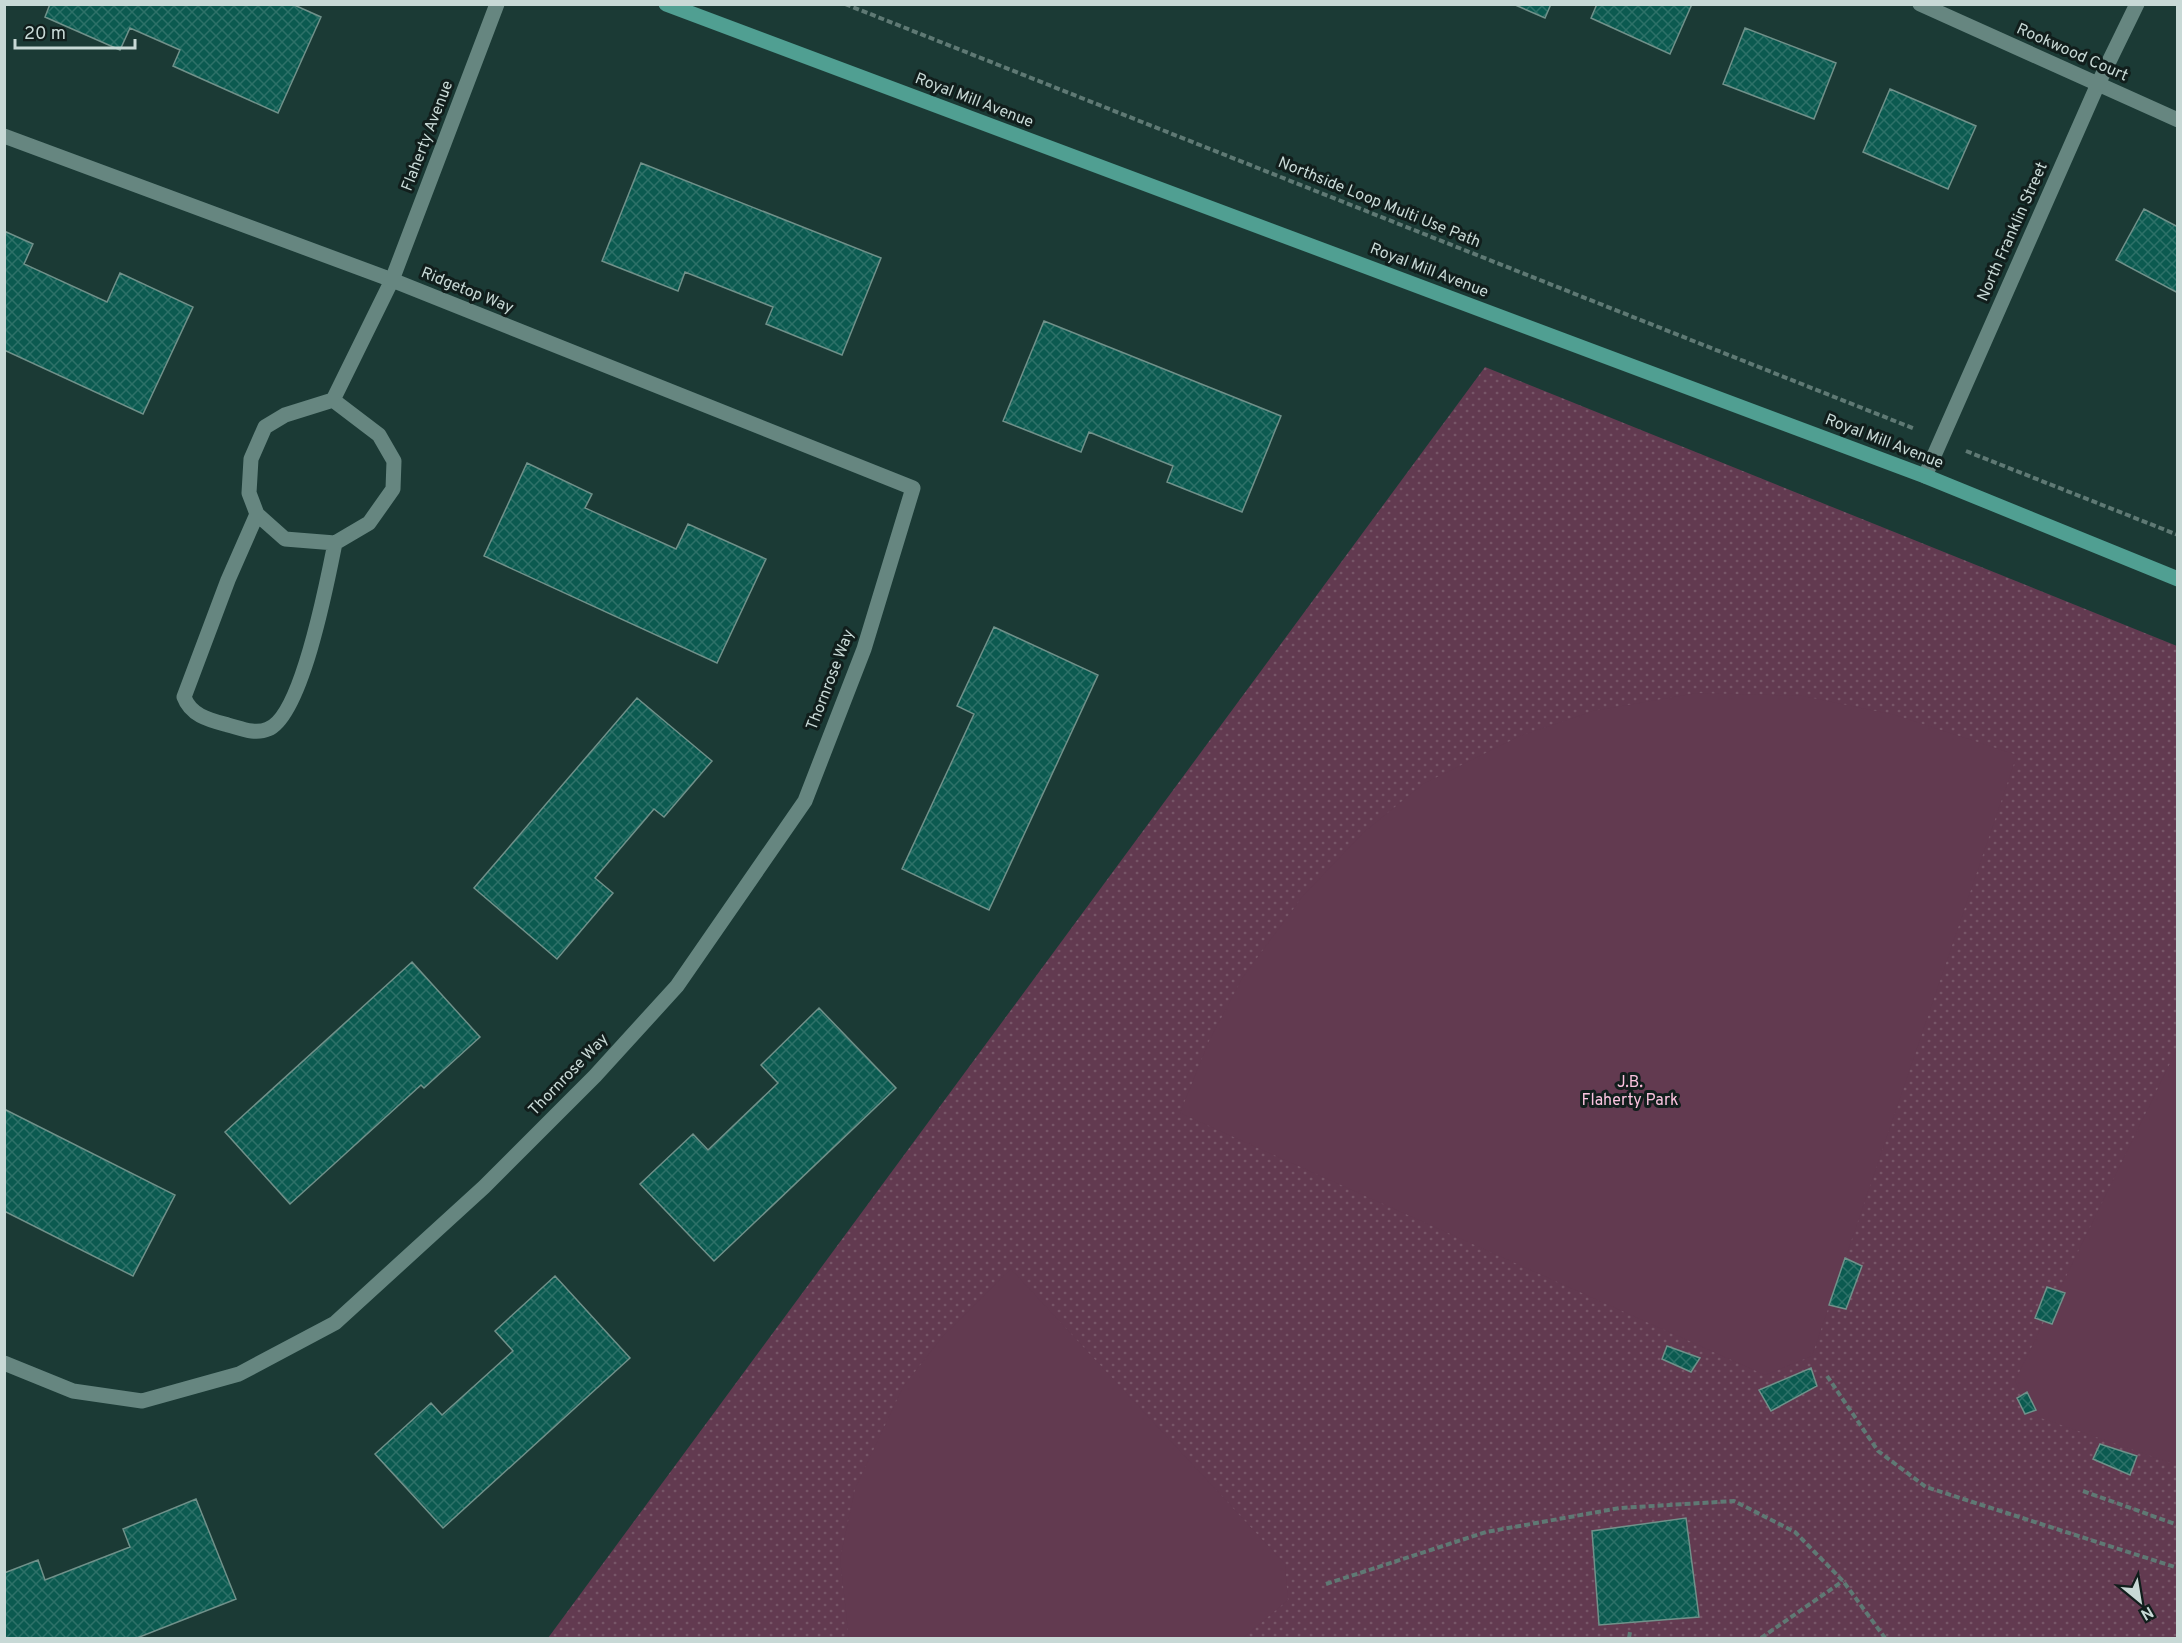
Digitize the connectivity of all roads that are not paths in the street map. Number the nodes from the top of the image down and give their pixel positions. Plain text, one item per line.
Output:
1 (497, 4) edge
2 (666, 4) edge
3 (1920, 4) edge
4 (2137, 4) edge
5 (2098, 84) junction
6 (2178, 120) edge
7 (4, 136) edge
8 (392, 280) junction
9 (333, 400) junction
10 (1925, 476) junction
11 (913, 488) joint
12 (257, 514) junction
13 (335, 543) junction
14 (2178, 579) edge
15 (4, 1363) edge

1 - 8 street, Flaherty Avenue
2 - 10 main road, Royal Mill Avenue
3 - 5 street, Rookwood Court
4 - 5 street, North Franklin Street
5 - 6 street, Rookwood Court
5 - 10 street, North Franklin Street
7 - 8 street, Ridgetop Way
8 - 9 street, Flaherty Avenue
8 - 11 street, Ridgetop Way
9 - 12 street
9 - 13 street
10 - 14 main road, Royal Mill Avenue
11 - 15 street, Thornrose Way
12 - 13 street
12 - 13 street

